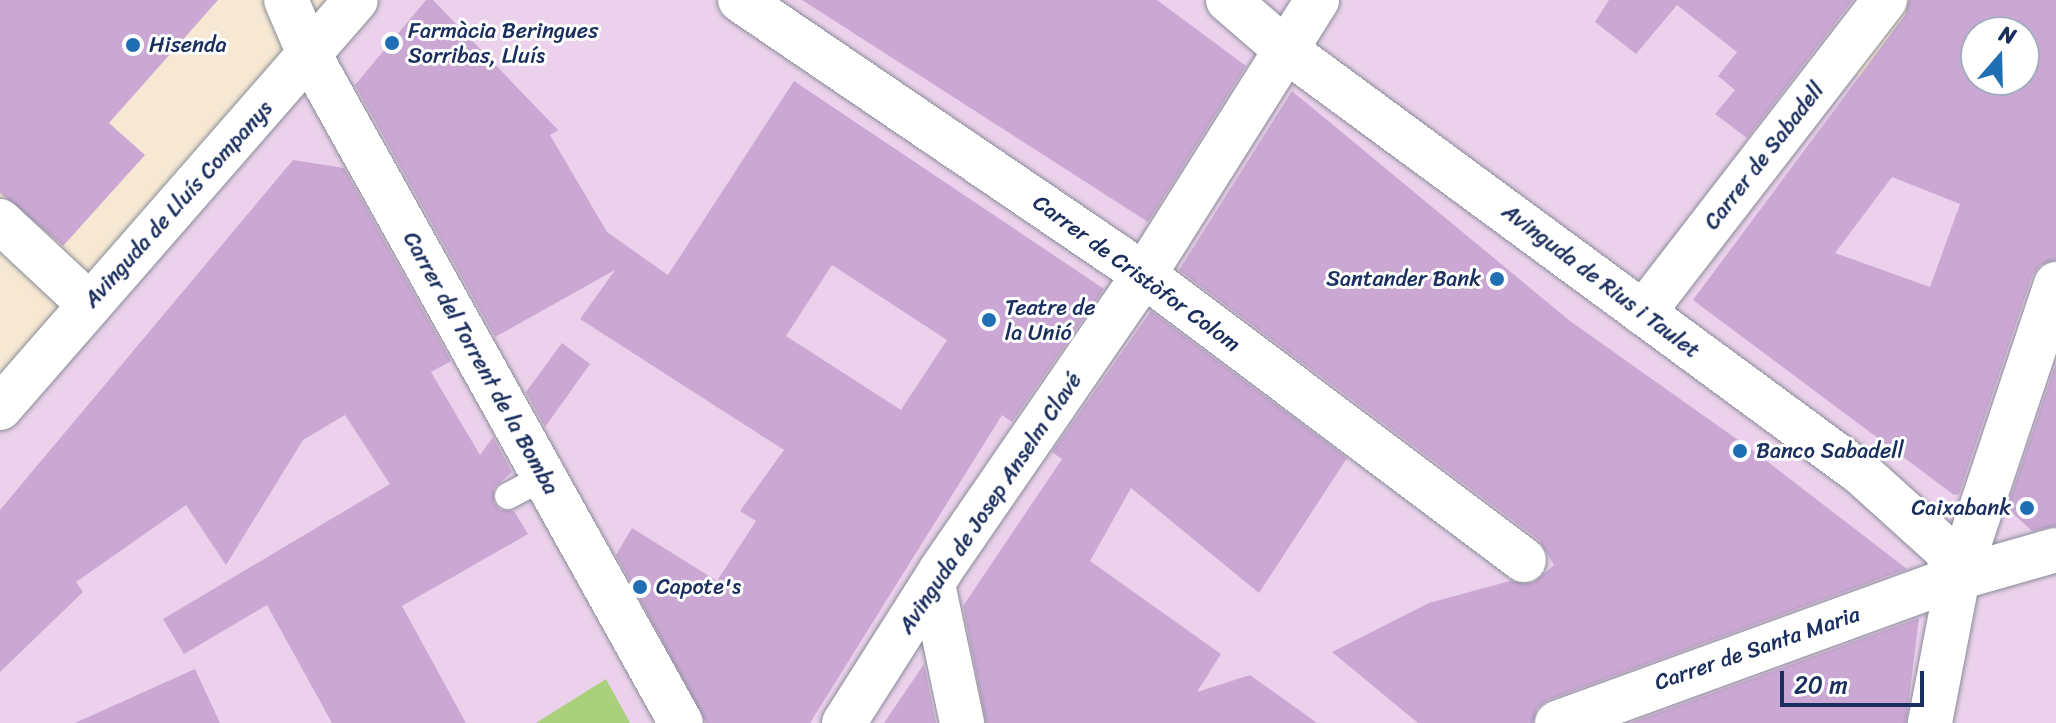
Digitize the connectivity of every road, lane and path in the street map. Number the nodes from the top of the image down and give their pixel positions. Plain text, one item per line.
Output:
1 (286, 0) edge
2 (356, 0) edge
3 (740, 0) edge
4 (1228, 0) edge
5 (1317, 0) edge
6 (1885, 0) edge
7 (1286, 50) junction
8 (310, 56) junction
9 (0, 221) edge
10 (1144, 275) junction
11 (2056, 284) edge
12 (88, 303) junction
13 (1643, 313) junction
14 (0, 408) edge
15 (2056, 550) edge
16 (1524, 560) dead end
17 (1958, 577) junction
18 (933, 584) junction
19 (681, 723) edge
20 (844, 723) edge
21 (962, 723) edge
22 (1557, 723) edge
23 (1930, 723) edge

1 - 8 street, Carrer del Torrent de la Bomba
2 - 8 street, Avinguda de Lluís Companys
3 - 10 street, Carrer de Cristòfor Colom
4 - 7 street, Avinguda de Rius i Taulet
5 - 7 street, Avinguda de Josep Anselm Clavé
6 - 13 street, Carrer de Sabadell
7 - 10 street, Avinguda de Josep Anselm Clavé
7 - 13 street, Avinguda de Rius i Taulet
8 - 12 street, Avinguda de Lluís Companys
8 - 19 street, Carrer del Torrent de la Bomba
9 - 12 street
10 - 16 street, Carrer de Cristòfor Colom
10 - 18 street, Avinguda de Josep Anselm Clavé
11 - 17 street
12 - 14 street, Avinguda de Lluís Companys
13 - 17 street, Avinguda de Rius i Taulet
15 - 17 street, Carrer de Santa Maria
17 - 22 street, Carrer de Santa Maria
17 - 23 street
18 - 20 street, Avinguda de Josep Anselm Clavé
18 - 21 street

